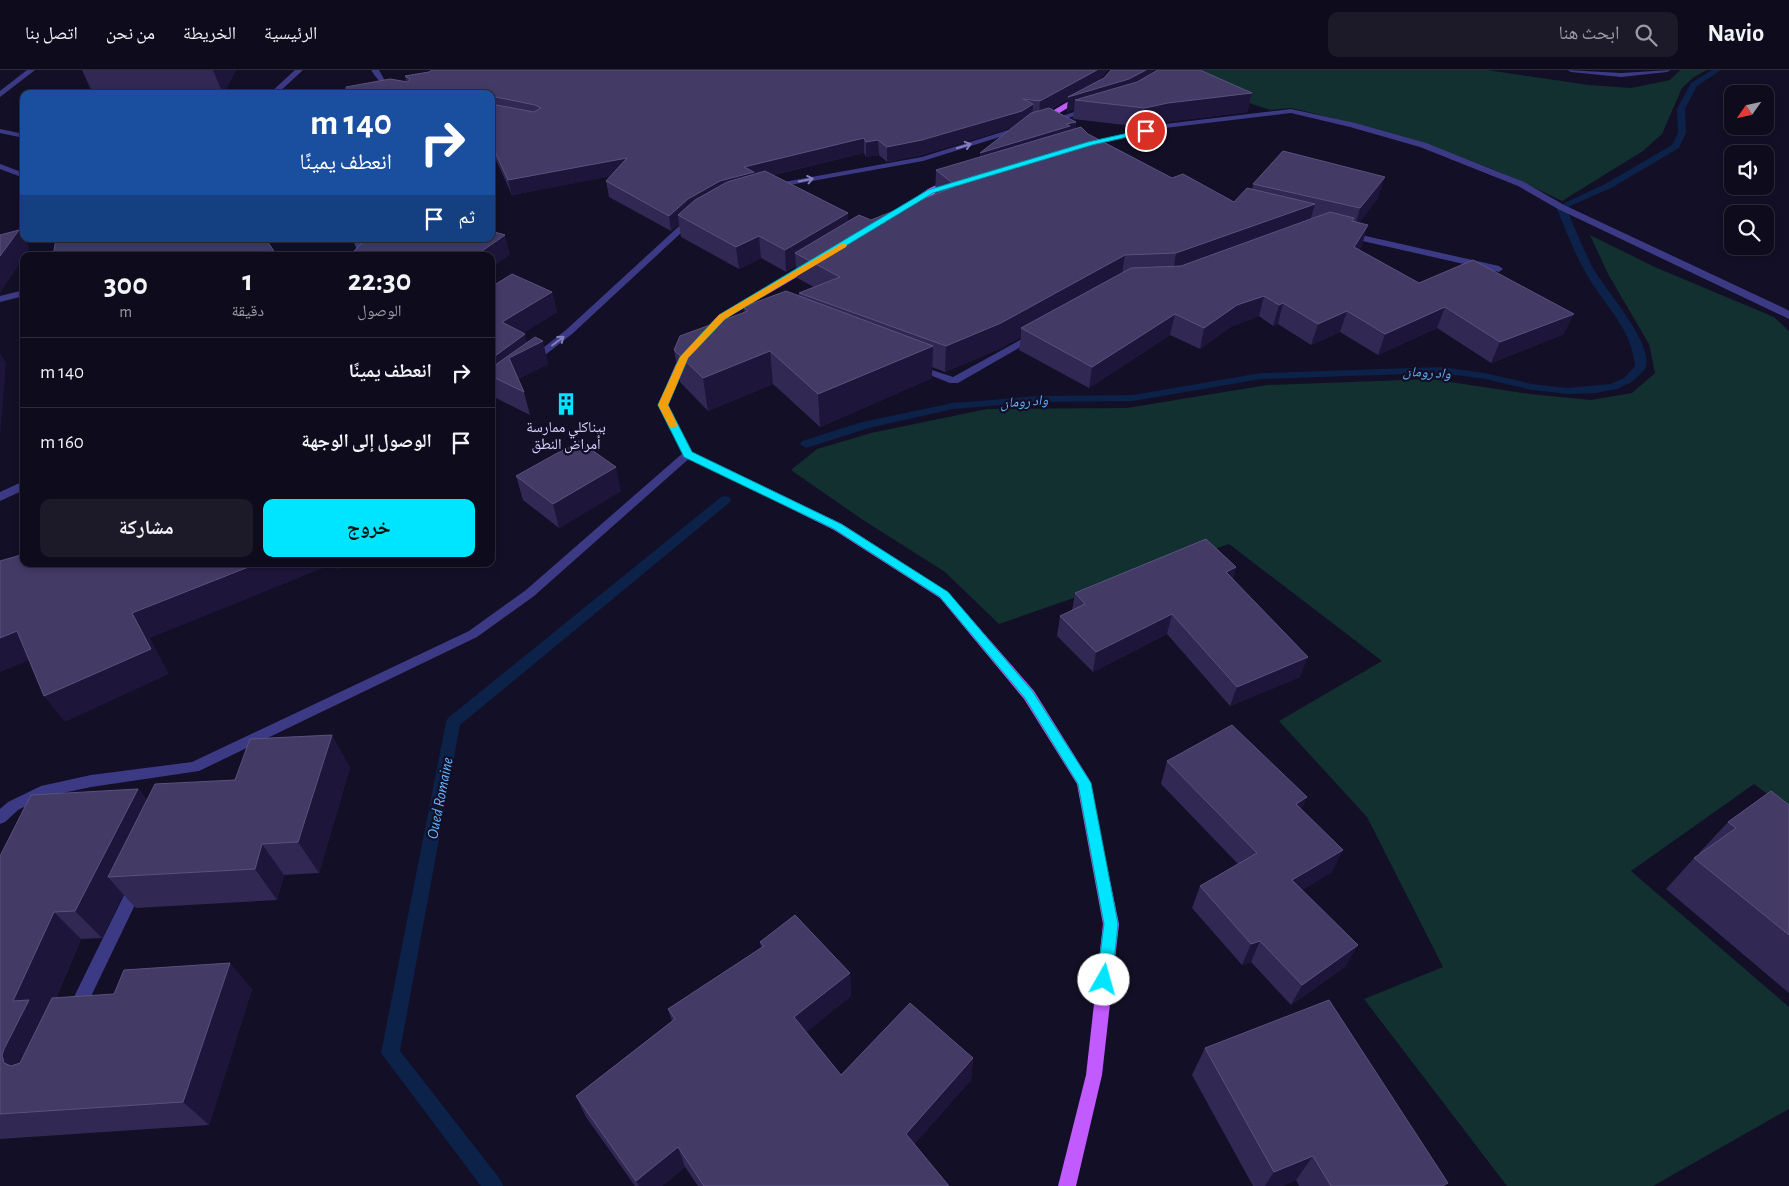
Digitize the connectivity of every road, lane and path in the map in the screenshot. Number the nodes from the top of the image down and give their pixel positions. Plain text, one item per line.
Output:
1 (31, 70) edge
2 (299, 70) edge
3 (375, 70) edge
4 (1570, 70) edge
5 (1667, 70) edge
6 (276, 90) edge
7 (400, 90) edge
8 (1090, 93) edge
9 (0, 94) edge
10 (1103, 105) edge
11 (1033, 125) junction
12 (0, 131) edge
13 (20, 135) edge
14 (1081, 146) edge
15 (998, 151) edge
16 (0, 166) edge
17 (20, 174) edge
18 (960, 180) edge
19 (762, 189) edge
20 (702, 213) edge
21 (885, 220) edge
22 (1339, 233) edge
23 (820, 259) edge
24 (1499, 269) dead end
25 (20, 294) edge
26 (0, 298) edge
27 (747, 303) junction
28 (762, 309) edge
29 (1789, 316) edge
30 (1040, 332) edge
31 (908, 365) edge
32 (522, 368) edge
33 (688, 454) junction
34 (20, 487) edge
35 (0, 497) edge
36 (194, 768) junction
37 (185, 785) edge
38 (0, 818) edge
39 (142, 874) edge
40 (68, 1026) edge
41 (1067, 1186) edge

1 - 9 street
2 - 6 street
3 - 7 street
4 - 5 street
8 - 11 main road
10 - 11 street
11 - 15 main road
19 -> 11 street
12 - 13 street
14 - 29 street
16 - 17 street
18 - 21 main road
32 -> 20 street
22 - 24 street
23 - 27 main road
25 - 26 street
27 - 28 street
27 - 33 main road
30 - 31 street
33 - 36 street
33 - 41 main road
34 - 35 street
36 - 37 street
36 - 38 street
39 - 40 street

